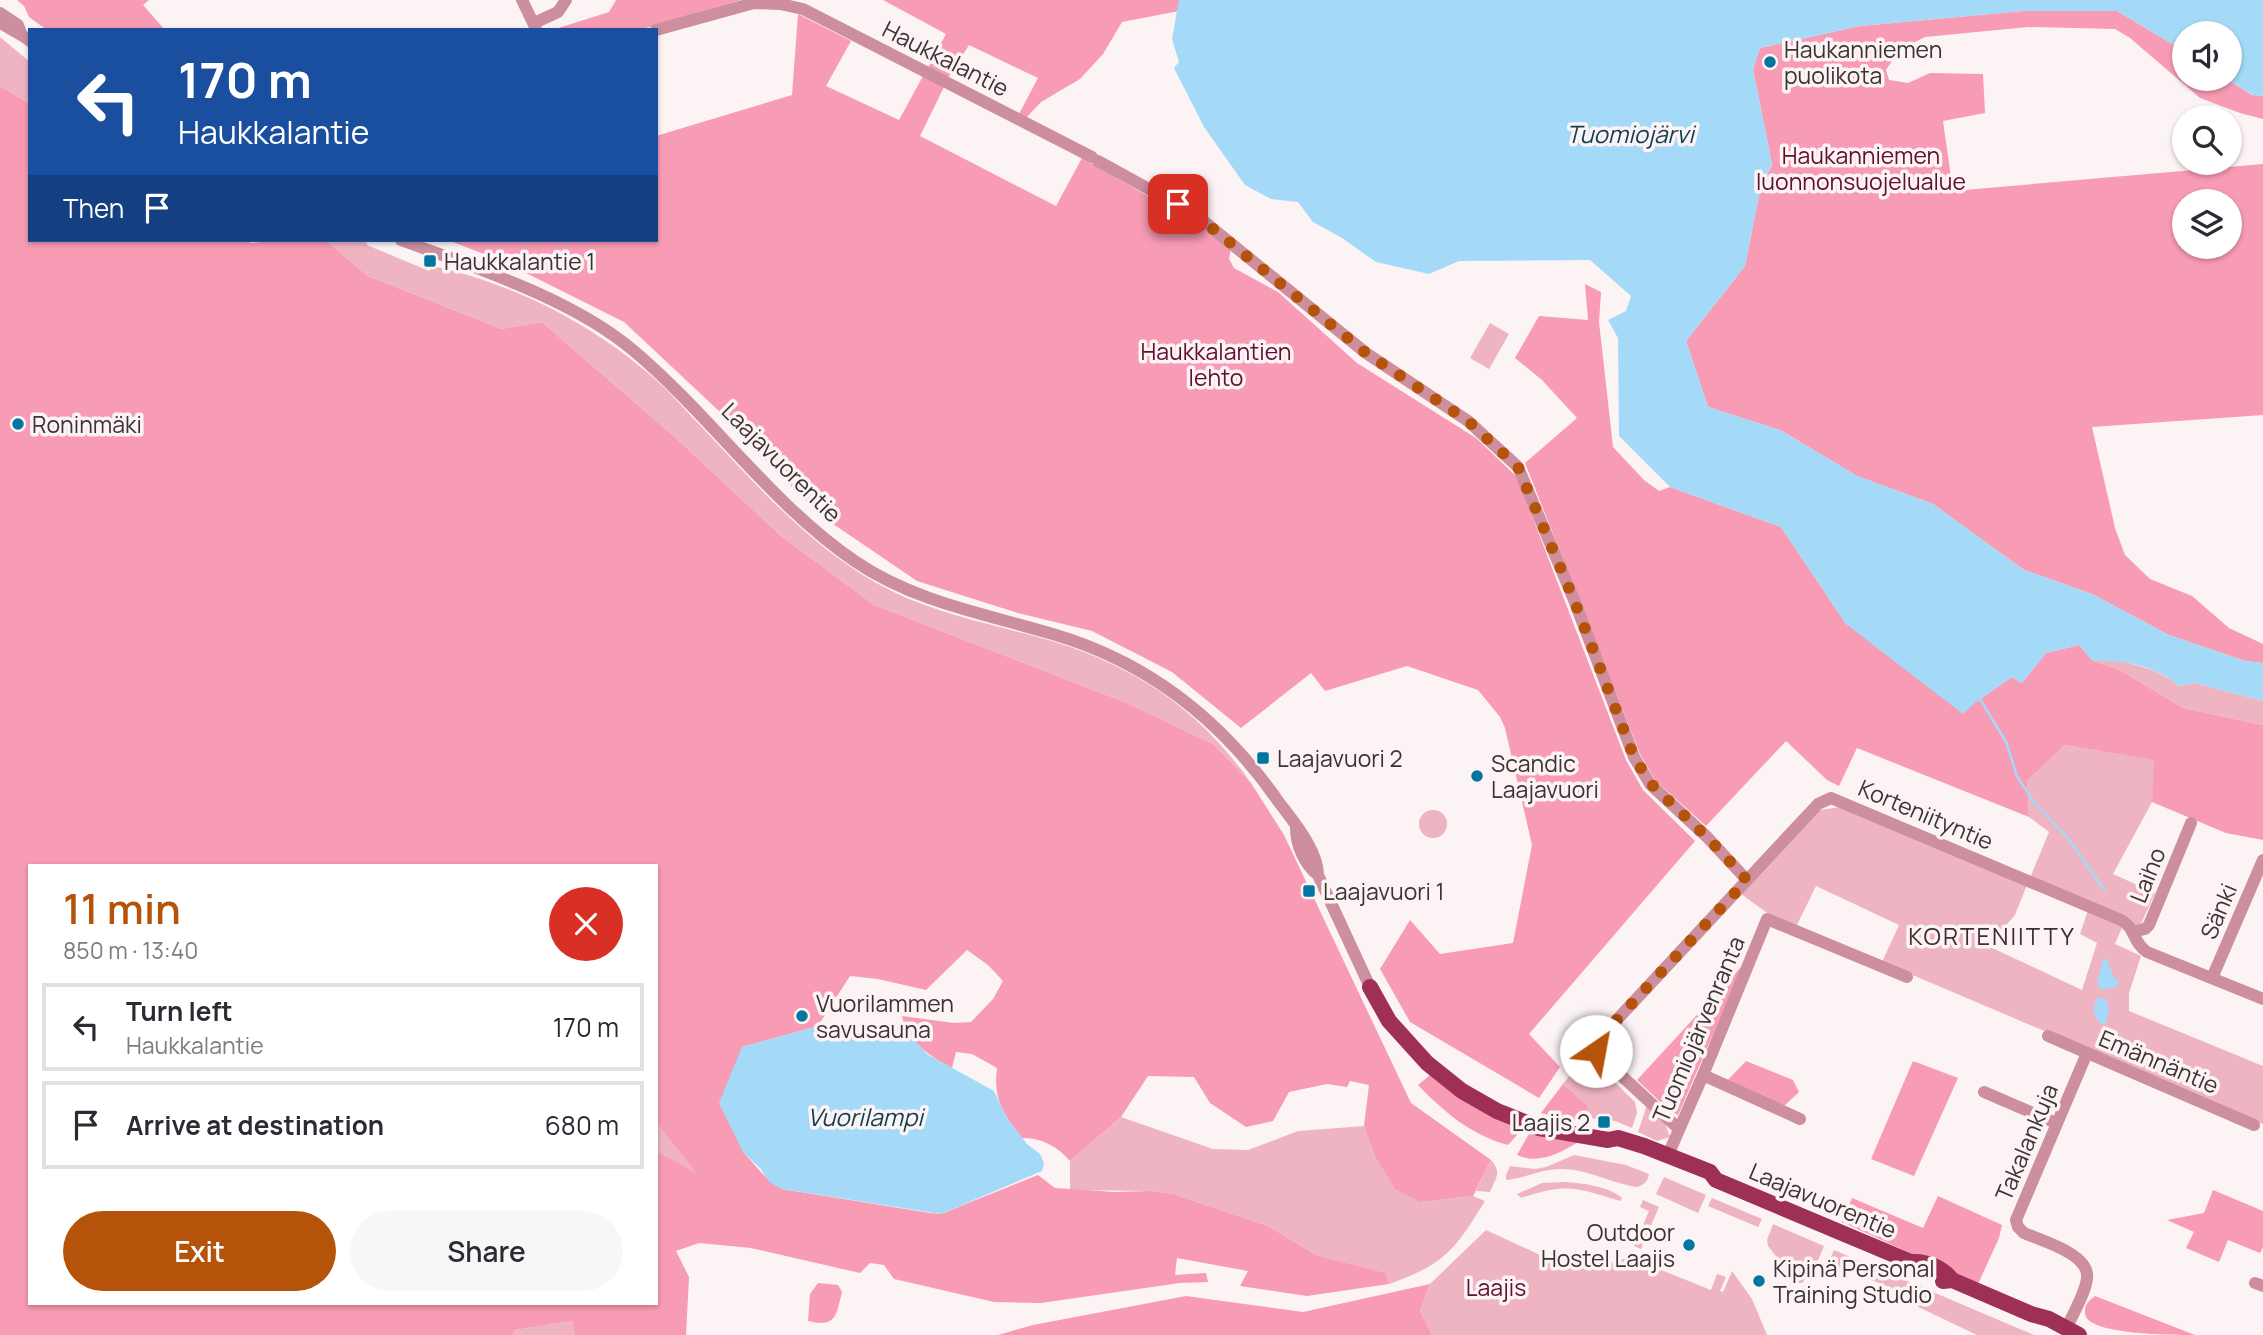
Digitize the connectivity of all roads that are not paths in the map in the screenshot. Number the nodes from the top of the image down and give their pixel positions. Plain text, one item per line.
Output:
1 (523, 0) edge
2 (566, 0) edge
3 (0, 13) edge
4 (0, 22) edge
5 (535, 27) edge
6 (658, 29) edge
7 (25, 37) edge
8 (406, 242) edge
9 (2191, 823) dead end
10 (2263, 860) edge
11 (1747, 880) junction
12 (2132, 932) junction
13 (1907, 977) dead end
14 (2213, 978) junction
15 (1370, 986) joint
16 (2263, 999) edge
17 (2048, 1036) dead end
18 (2087, 1053) junction
19 (1703, 1075) junction
20 (1984, 1092) dead end
21 (1800, 1119) dead end
22 (2056, 1123) junction
23 (2254, 1125) dead end
24 (1679, 1129) junction
25 (1608, 1140) junction
26 (1668, 1155) junction
27 (1716, 1180) junction
28 (2072, 1332) edge

1 - 5 street
2 - 5 street
3 - 7 street
4 - 7 street
6 - 11 street, Haukkalantie
8 - 15 street, Laajavuorentie
9 - 12 street, Laiho
10 - 14 street, Sänki
11 - 12 street, Korteniityntie
11 - 24 street, Korteniityntie
12 - 14 street, Korteniityntie
13 - 19 street, Tuomiojärvenranta
14 - 16 street, Korteniityntie
15 - 25 main road, Laajavuorentie
17 - 18 street, Emännäntie
18 - 22 street, Takalankuja
18 - 23 street, Emännäntie
19 - 21 street
19 - 24 street, Tuomiojärvenranta
20 - 22 street
22 - 28 street, Takalankuja
24 - 26 street, Tuomiojärvenranta
25 - 26 main road, Laajavuorentie
25 - 27 main road, Laajavuorentie
26 - 27 main road, Laajavuorentie
27 - 28 main road, Laajavuorentie

